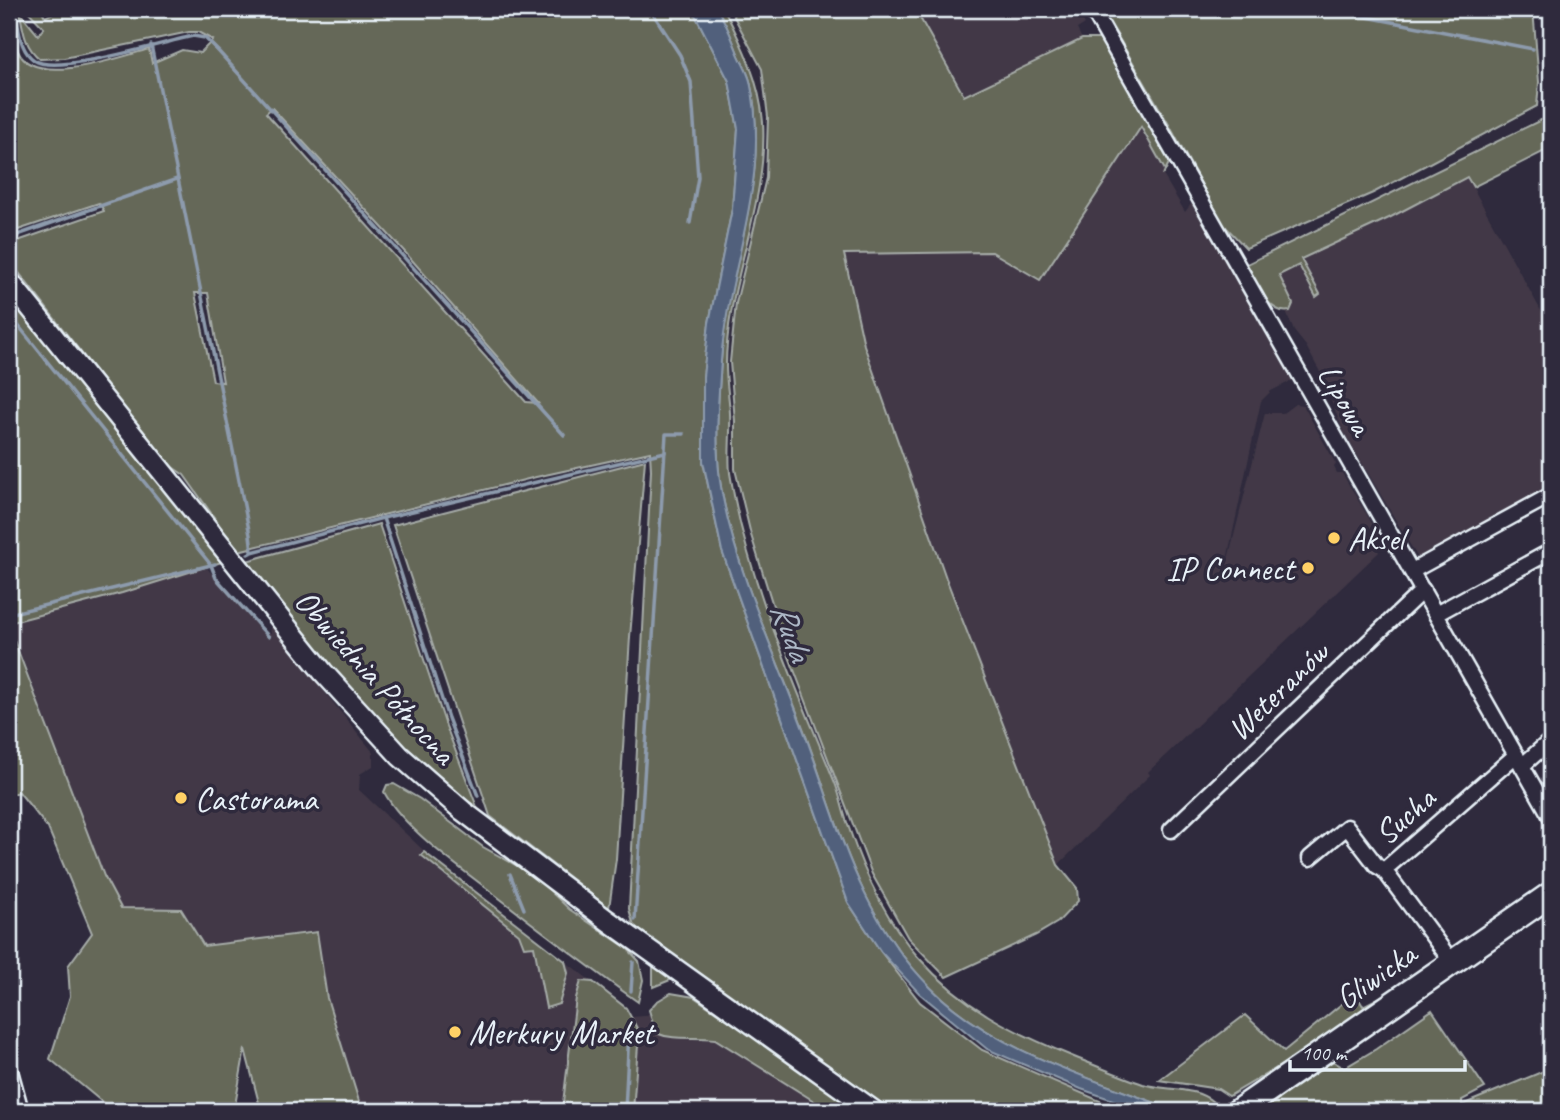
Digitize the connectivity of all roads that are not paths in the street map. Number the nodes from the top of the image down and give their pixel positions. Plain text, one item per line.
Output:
1 (1092, 9) edge
2 (9, 281) edge
3 (1551, 495) edge
4 (1551, 551) edge
5 (1412, 571) junction
6 (1423, 590) junction
7 (1436, 614) junction
8 (1551, 740) edge
9 (1519, 760) junction
10 (1551, 817) edge
11 (1171, 830) dead end
12 (1310, 858) dead end
13 (1384, 870) junction
14 (1551, 894) edge
15 (1452, 962) junction
16 (9, 1067) edge
17 (22, 1111) edge
18 (874, 1111) edge
19 (1238, 1111) edge

1 - 5 street, Lipowa
2 - 18 main road, Obwiednia Północna
3 - 5 street
4 - 7 street
5 - 6 street, Lipowa
6 - 7 street, Lipowa
6 - 11 street, Weteranów
7 - 9 street, Lipowa
8 - 9 street, Sucha
9 - 10 street, Lipowa
9 - 13 street, Sucha
12 - 13 street
13 - 15 street, Sucha
14 - 15 main road, Gliwicka
15 - 19 main road, Gliwicka
16 - 17 street

